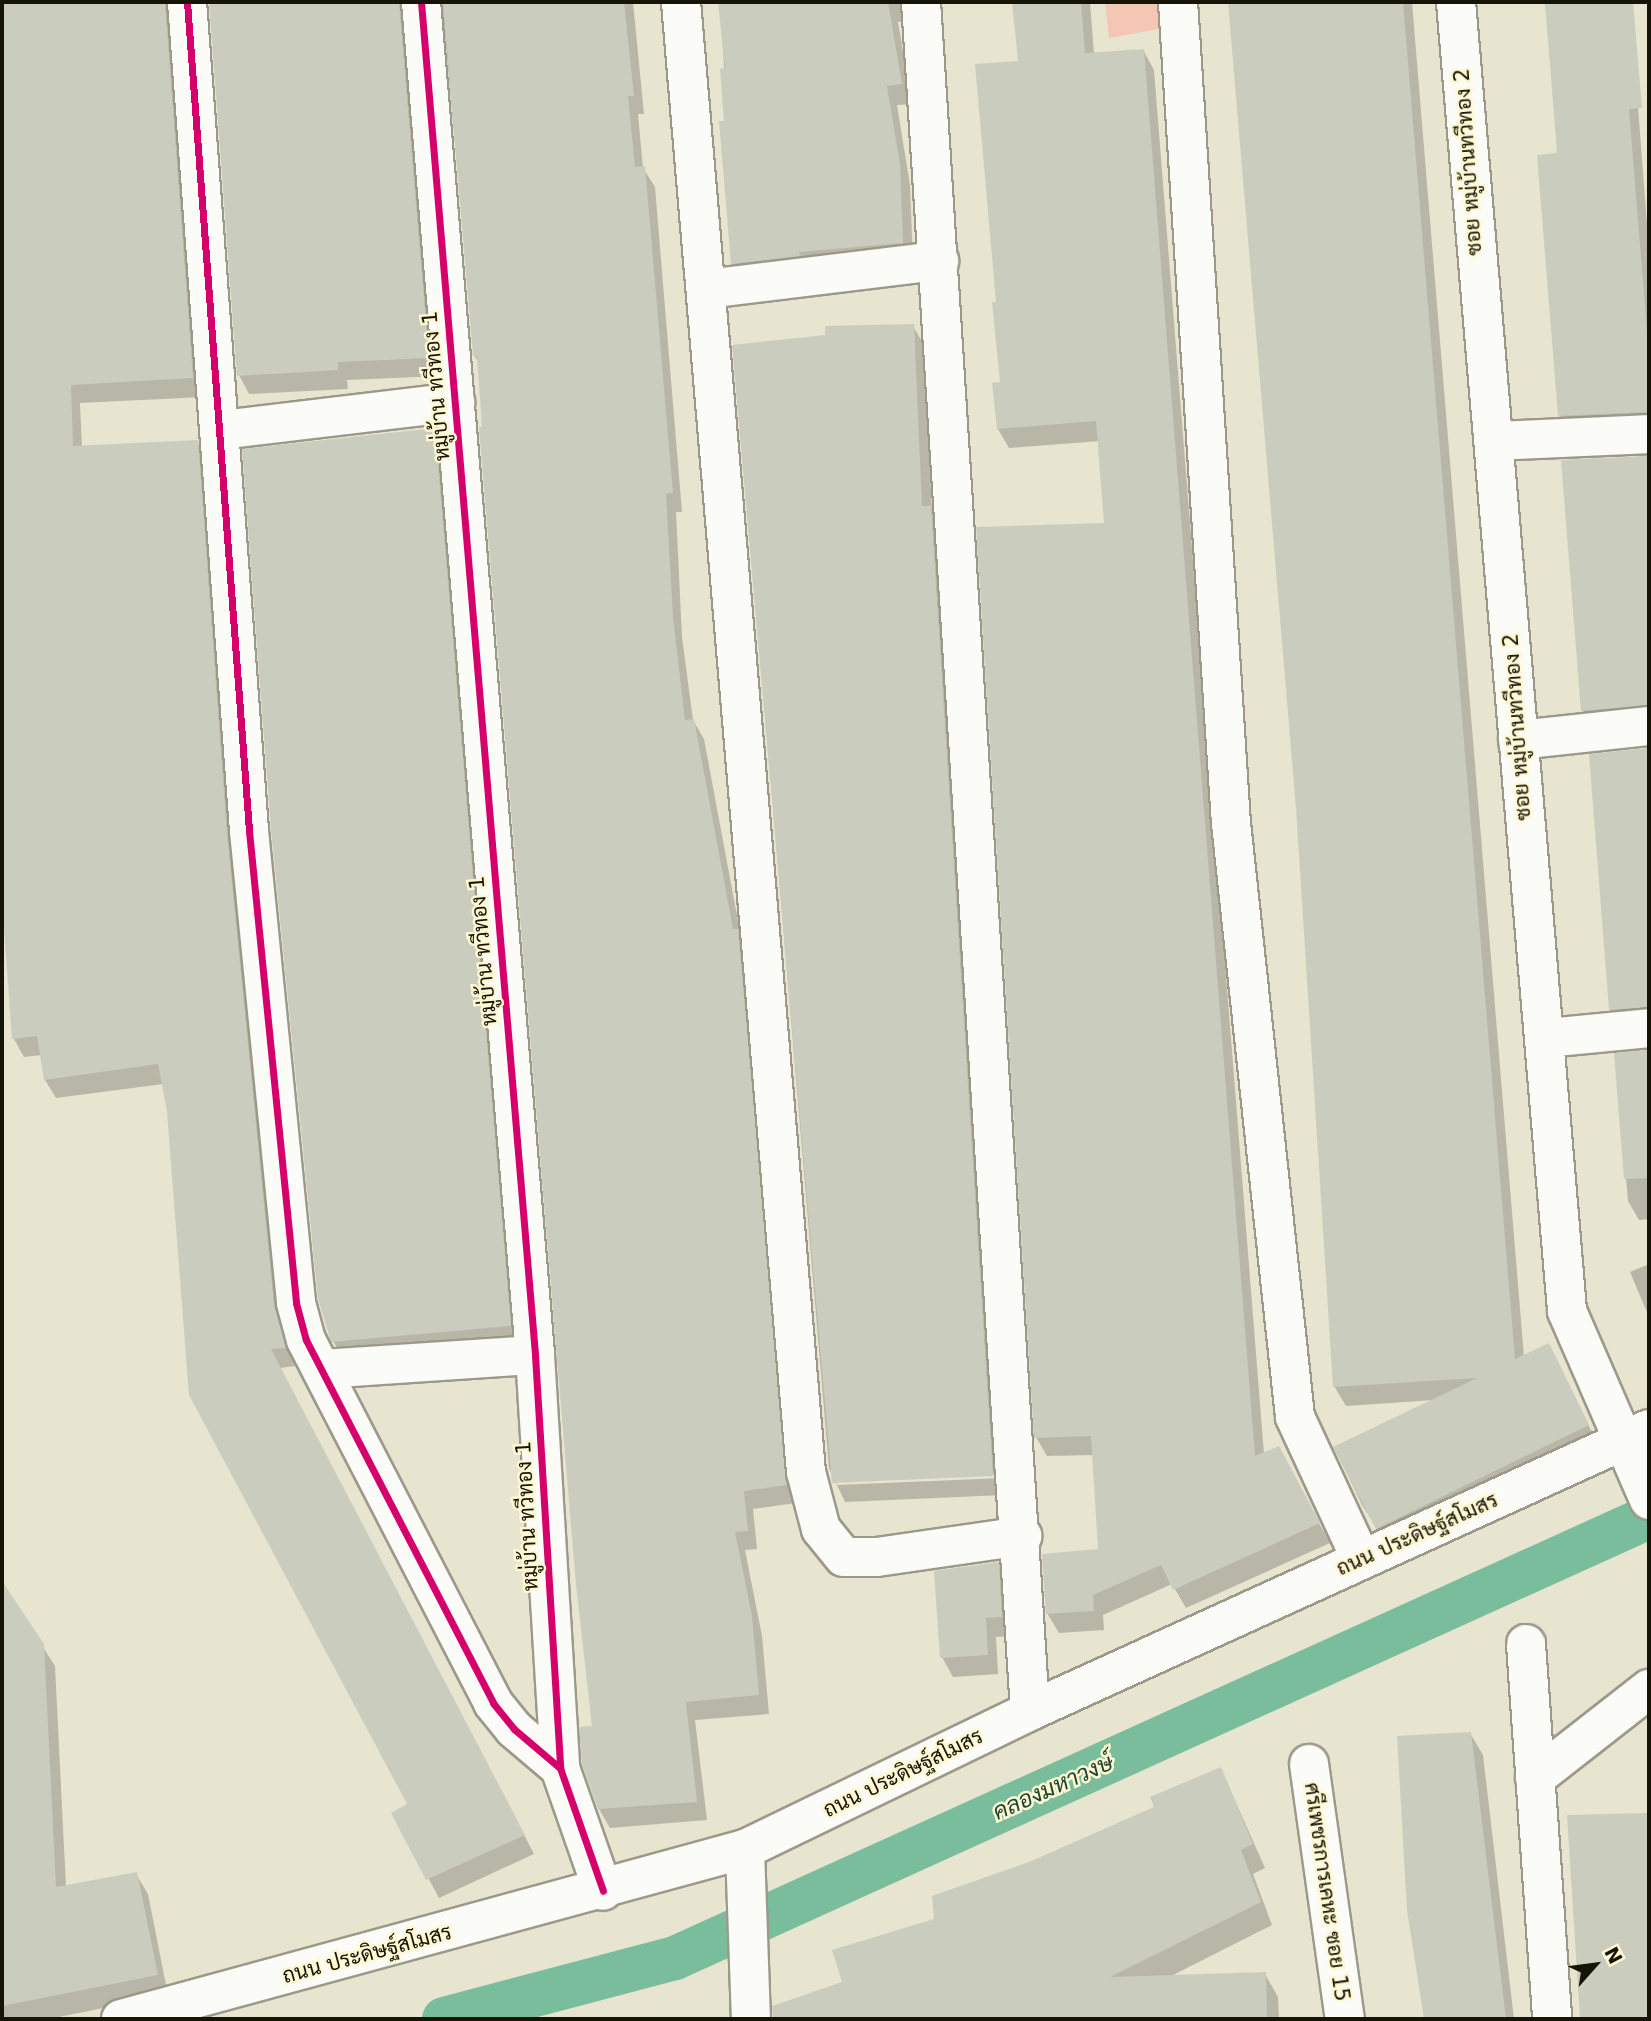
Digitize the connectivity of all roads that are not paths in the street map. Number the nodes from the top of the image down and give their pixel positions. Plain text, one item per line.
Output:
1 (187, 2) edge
2 (421, 2) edge
3 (681, 2) edge
4 (922, 2) edge
5 (1178, 2) edge
6 (1456, 2) edge
7 (939, 261) junction
8 (706, 289) junction
9 (455, 402) junction
10 (221, 430) junction
11 (1649, 434) edge
12 (1495, 441) junction
13 (1649, 726) edge
14 (1518, 740) junction
15 (1649, 1028) edge
16 (1546, 1038) junction
17 (534, 1354) junction
18 (322, 1369) junction
19 (1638, 1460) edge
20 (1022, 1536) junction
21 (1361, 1559) junction
22 (1526, 1644) dead end
23 (1649, 1689) edge
24 (1030, 1711) junction
25 (1309, 1764) dead end
26 (559, 1768) junction
27 (1535, 1778) junction
28 (745, 1849) junction
29 (603, 1891) junction
30 (121, 2019) edge
31 (751, 2019) edge
32 (1345, 2019) edge
33 (1552, 2019) edge

1 - 10 street
2 - 9 street, หมู่บ้าน ทวีทอง 1
3 - 8 street
4 - 7 street
5 - 21 street
6 - 12 street, ซอย หมู่บ้านทวีทอง 2
7 - 8 street
7 - 20 street
8 - 20 street
9 - 10 street
9 - 17 street, หมู่บ้าน ทวีทอง 1
10 - 18 street
11 - 12 street
12 - 14 street, ซอย หมู่บ้านทวีทอง 2
13 - 14 street
14 - 16 street, ซอย หมู่บ้านทวีทอง 2
15 - 16 street
16 - 19 street, ซอย หมู่บ้านทวีทอง 2
17 - 18 street
17 - 26 street, หมู่บ้าน ทวีทอง 1
18 - 26 street
19 - 21 street, ถนน ประดิษฐ์สโมสร
20 - 24 street
21 - 24 street, ถนน ประดิษฐ์สโมสร
22 - 27 street
23 - 27 street
24 - 28 street, ถนน ประดิษฐ์สโมสร
25 - 32 street, ศรีเพชรการเคหะ ซอย 15
26 - 29 street, หมู่บ้าน ทวีทอง 1
27 - 33 street
28 - 29 street, ถนน ประดิษฐ์สโมสร
28 - 31 street
29 - 30 street, ถนน ประดิษฐ์สโมสร

